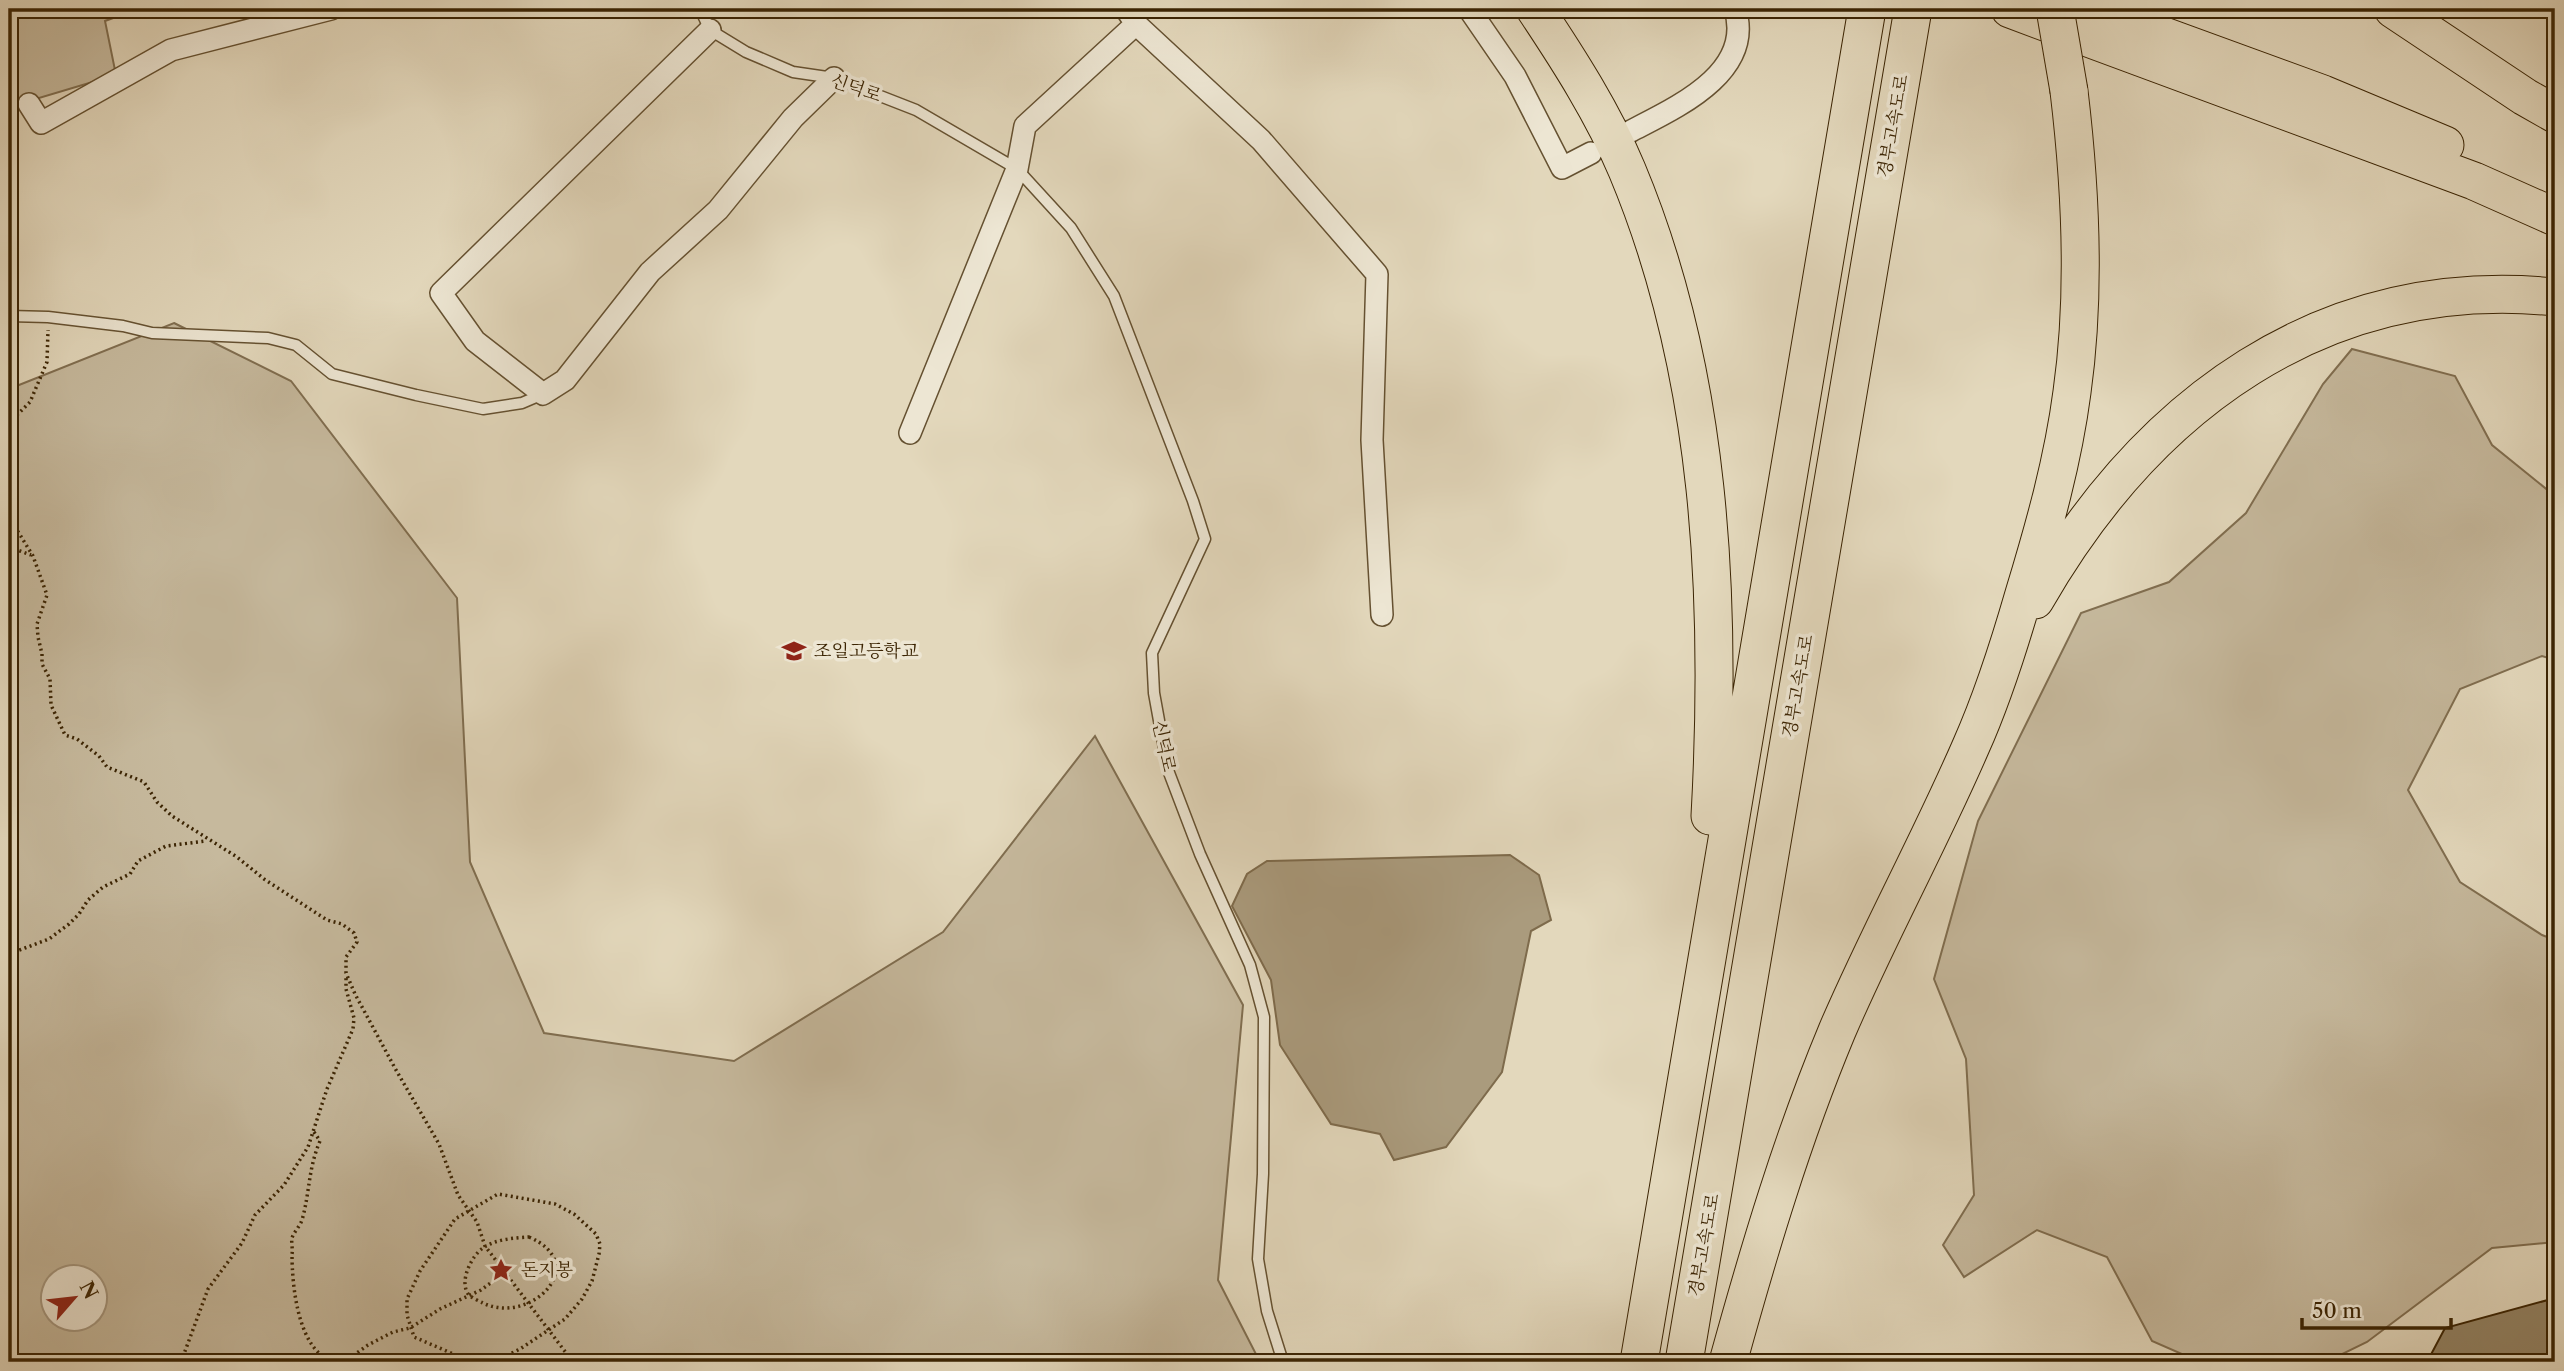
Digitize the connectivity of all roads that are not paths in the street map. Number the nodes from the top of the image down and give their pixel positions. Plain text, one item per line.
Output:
1 (331, 9) edge
2 (700, 9) edge
3 (1469, 9) edge
4 (1535, 9) edge
5 (1735, 9) edge
6 (1867, 9) edge
7 (1913, 9) edge
8 (2010, 9) edge
9 (2054, 9) edge
10 (2090, 9) edge
11 (2393, 9) edge
12 (1131, 17) edge
13 (710, 30) junction
14 (834, 78) junction
15 (29, 104) dead end
16 (2555, 114) edge
17 (1631, 131) dead end
18 (1591, 153) dead end
19 (1017, 169) junction
20 (2555, 192) edge
21 (2555, 217) edge
22 (2555, 297) edge
23 (9, 316) edge
24 (543, 394) junction
25 (910, 433) dead end
26 (1382, 615) dead end
27 (1994, 687) junction
28 (1694, 1034) junction
29 (1283, 1362) edge
30 (1639, 1362) edge
31 (1684, 1362) edge
32 (1728, 1362) edge

1 - 15 street
2 - 13 lane
3 - 18 street
4 - 28 highway
5 - 17 street
6 - 28 highway
7 - 31 highway, 경부고속도로
8 - 21 highway
9 - 27 highway, bridge
10 - 20 highway
11 - 16 highway
12 - 19 street
12 - 26 street
13 - 14 lane, 신덕로
13 - 24 street
14 - 19 lane, 신덕로
14 - 24 street
19 - 25 street
19 - 29 lane, 신덕로
22 - 27 highway
23 - 24 lane
27 - 32 highway
28 - 30 highway

